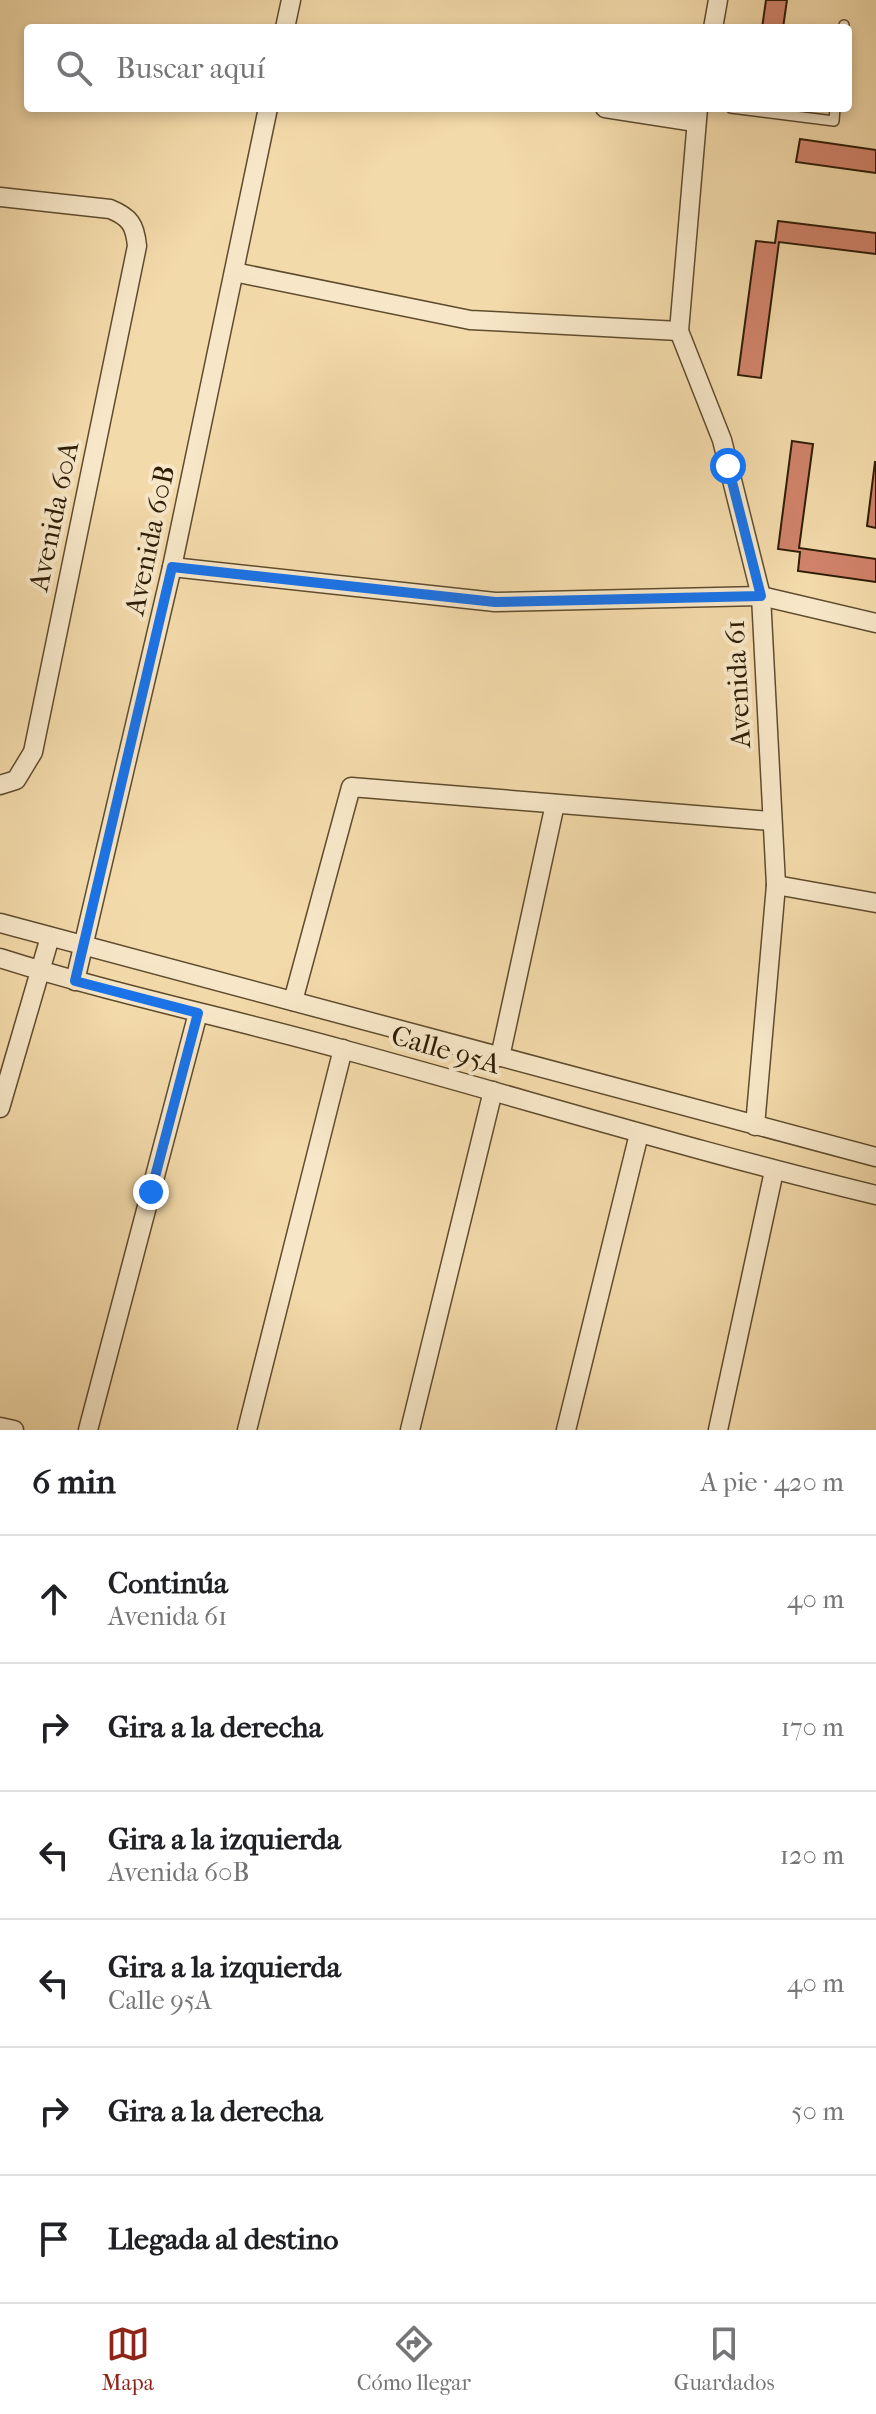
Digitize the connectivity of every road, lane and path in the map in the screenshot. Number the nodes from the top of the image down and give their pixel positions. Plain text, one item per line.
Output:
1 (291, 0) edge
2 (718, 0) edge
3 (286, 24) edge
4 (714, 24) edge
5 (267, 112) edge
6 (657, 112) edge
7 (763, 112) edge
8 (835, 112) edge
9 (696, 115) edge
10 (0, 197) edge
11 (234, 272) junction
12 (679, 331) junction
13 (172, 567) junction
14 (761, 596) junction
15 (876, 623) edge
16 (2, 785) edge
17 (555, 804) junction
18 (771, 821) junction
19 (776, 885) junction
20 (876, 903) edge
21 (0, 923) edge
22 (50, 937) junction
23 (85, 946) junction
24 (0, 958) edge
25 (41, 971) junction
26 (75, 981) junction
27 (293, 1001) junction
28 (198, 1013) junction
29 (343, 1049) junction
30 (500, 1057) junction
31 (493, 1091) junction
32 (0, 1108) edge
33 (755, 1126) junction
34 (639, 1134) junction
35 (876, 1157) edge
36 (774, 1171) junction
37 (876, 1195) edge
38 (0, 1427) edge
39 (14, 1430) edge
40 (88, 1430) edge
41 (247, 1430) edge
42 (410, 1430) edge
43 (566, 1430) edge
44 (718, 1430) edge

1 - 3 street
2 - 4 street
5 - 11 street, Avenida 60B
6 - 9 street
7 - 8 lane
9 - 12 street, Avenida 61
10 - 16 street, Avenida 60A
11 - 12 street
11 - 13 street, Avenida 60B
12 - 14 street, Avenida 61
13 - 14 street
13 - 23 street, Avenida 60B
14 - 15 street
14 - 18 street, Avenida 61
17 - 18 street
17 - 27 street
17 - 30 street
18 - 19 street, Avenida 61
19 - 20 street
19 - 33 street, Avenida 61
21 - 22 street, Calle 95A
22 - 23 street, Calle 95A
22 - 25 street
23 - 26 street, Avenida 60B
23 - 27 street, Calle 95A
24 - 25 street, Calle 95A
25 - 26 street, Calle 95A
25 - 32 street
26 - 28 street, Calle 95A
27 - 30 street, Calle 95A
28 - 29 street, Calle 95A
28 - 40 street
29 - 31 street, Calle 95A
29 - 41 street
30 - 33 street, Calle 95A
31 - 34 street, Calle 95A
31 - 42 street
33 - 35 street, Calle 95A
34 - 36 street, Calle 95A
34 - 43 street
36 - 37 street, Calle 95A
36 - 44 street
38 - 39 street

